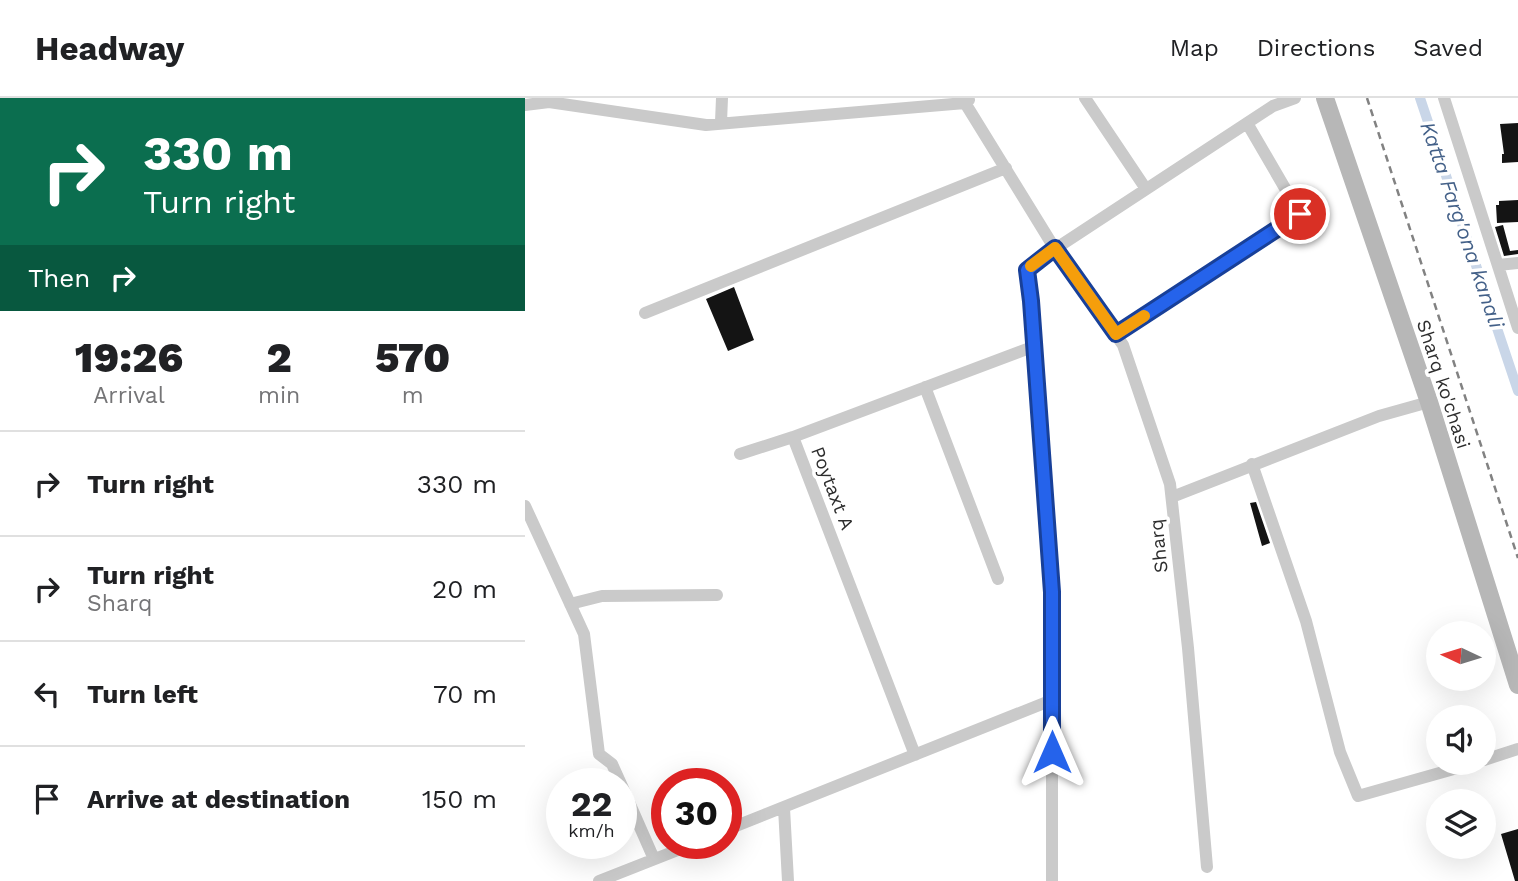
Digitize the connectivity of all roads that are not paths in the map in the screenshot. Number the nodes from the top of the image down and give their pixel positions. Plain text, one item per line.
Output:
1 (722, 98) edge
2 (1084, 98) edge
3 (1295, 98) edge
4 (1325, 98) edge
5 (1444, 98) edge
6 (549, 100) edge
7 (966, 100) edge
8 (525, 105) edge
9 (721, 122) junction
10 (1247, 123) junction
11 (1006, 167) junction
12 (1146, 189) junction
13 (1055, 248) junction
14 (1518, 263) edge
15 (1498, 265) junction
16 (645, 313) dead end
17 (1518, 328) edge
18 (1116, 334) junction
19 (1035, 346) junction
20 (925, 387) junction
21 (1429, 402) junction
22 (793, 437) junction
23 (740, 454) dead end
24 (1252, 464) junction
25 (1172, 497) junction
26 (525, 506) edge
27 (998, 579) dead end
28 (717, 595) dead end
29 (570, 604) junction
30 (1518, 685) edge
31 (1052, 700) junction
32 (1518, 749) edge
33 (915, 755) junction
34 (1496, 756) edge
35 (614, 768) edge
36 (1432, 775) edge
37 (784, 808) junction
38 (637, 820) edge
39 (742, 824) edge
40 (651, 852) edge
41 (654, 859) edge
42 (1207, 867) dead end
43 (599, 881) edge
44 (788, 881) edge
45 (1052, 881) edge

1 - 9 street
2 - 12 street
3 - 10 street
4 - 21 main road, Sharq ko'chasi
5 - 15 street
6 - 8 street
6 - 9 street
7 - 9 street
7 - 11 street, Sharq
10 - 12 street
10 - 18 street
11 - 13 street, Sharq
11 - 16 street
12 - 13 street
13 - 18 street, Sharq
13 - 19 street
14 - 15 street
15 - 17 street
18 - 25 street, Sharq
19 - 20 street, Poytaxt A
19 - 31 street
20 - 22 street, Poytaxt A
20 - 27 street
21 - 24 street
21 - 30 main road, Sharq ko'chasi
22 - 23 street
22 - 33 street, Poytaxt A
24 - 25 street
24 - 36 street
25 - 42 street, Sharq
26 - 29 street
28 - 29 street
29 - 35 street
31 - 33 street
31 - 45 street
32 - 34 street
33 - 37 street
37 - 39 street
37 - 44 street
38 - 40 street
41 - 43 street

